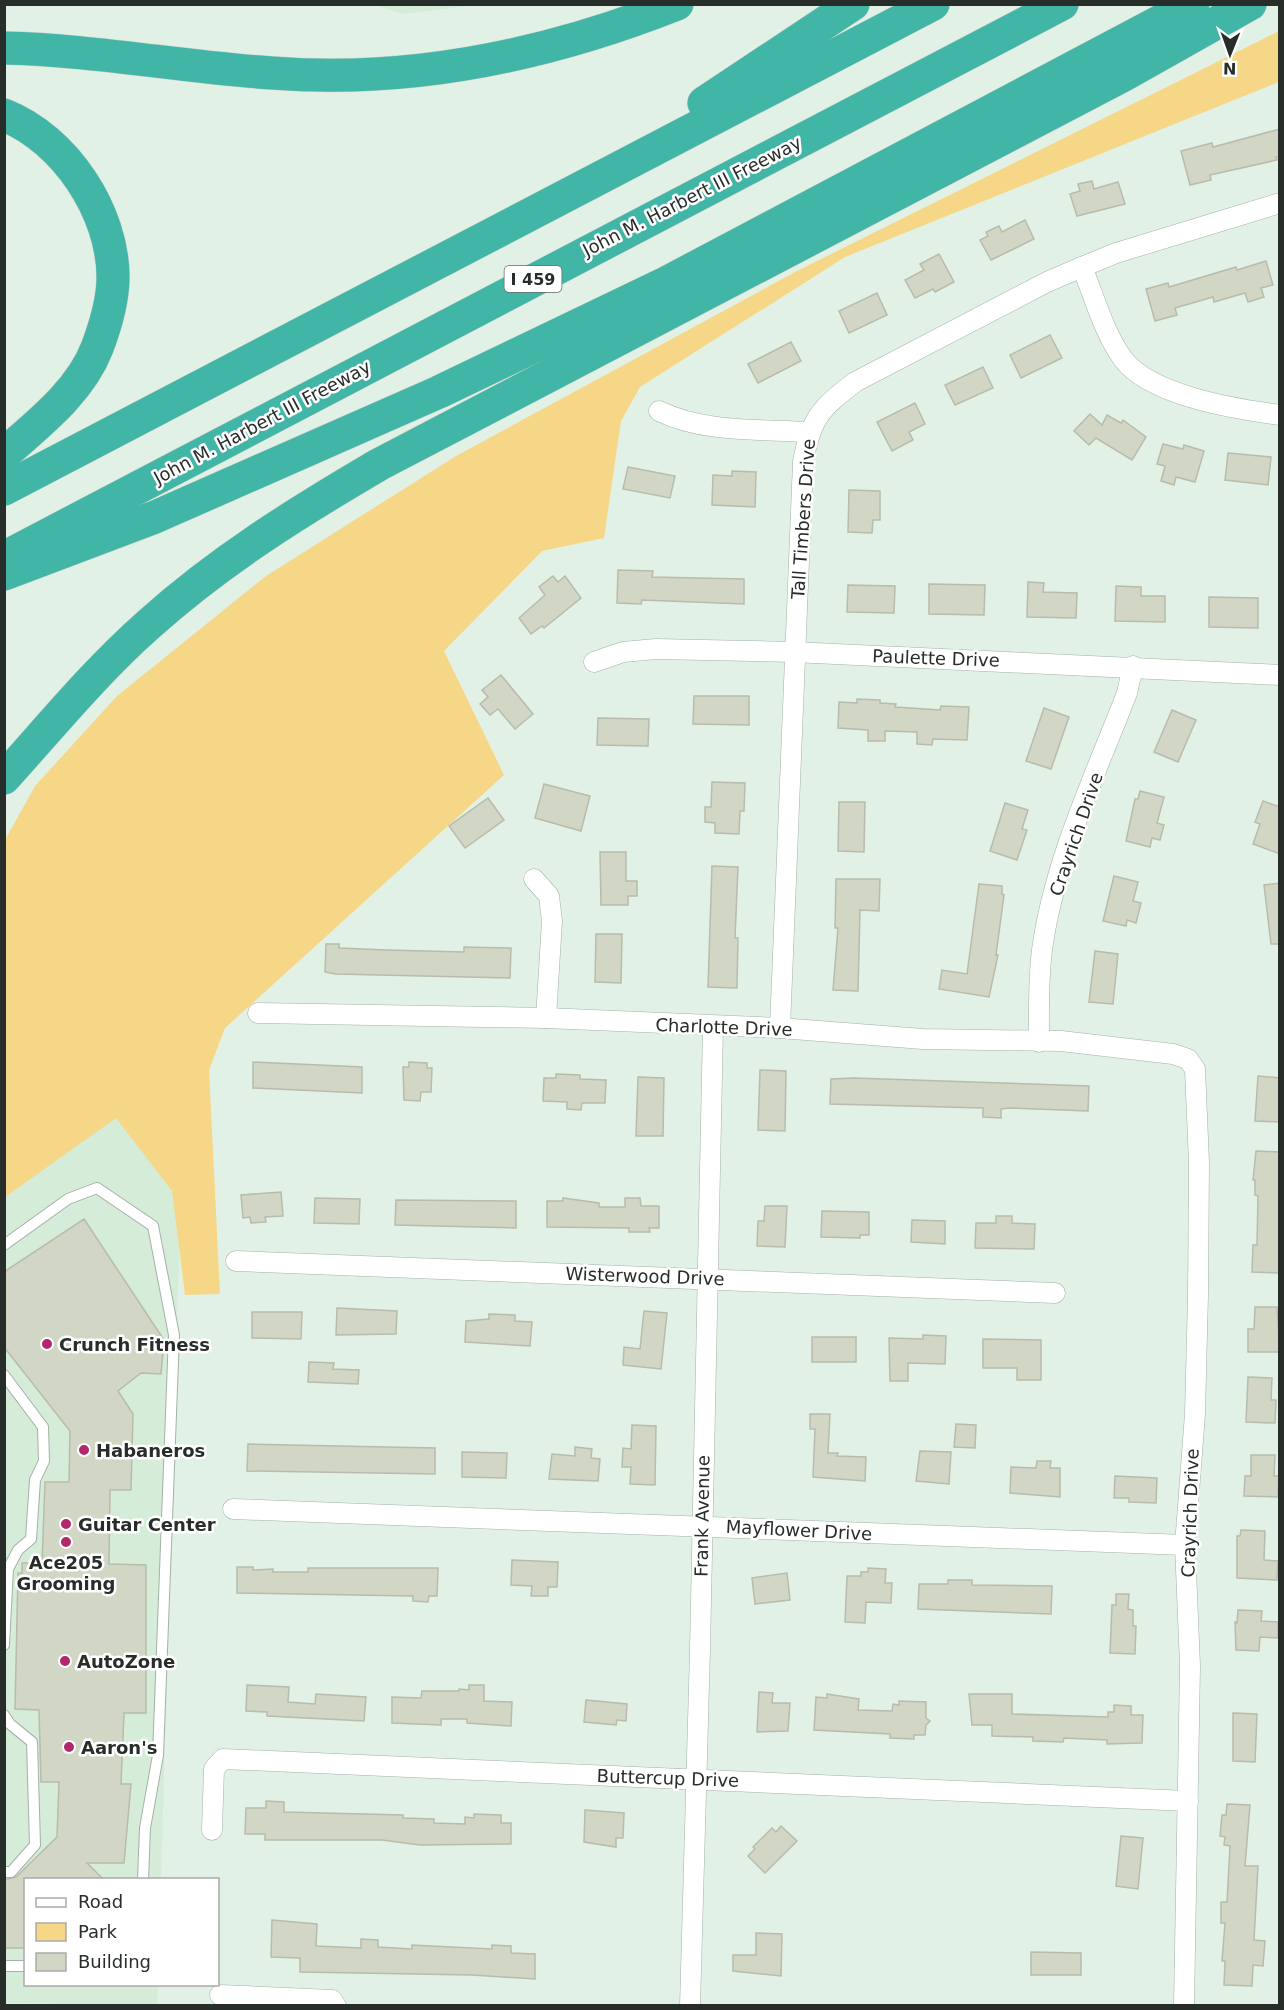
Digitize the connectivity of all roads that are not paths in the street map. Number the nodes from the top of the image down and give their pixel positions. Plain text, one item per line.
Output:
1 (677, 4) edge
2 (853, 4) edge
3 (933, 4) edge
4 (1062, 4) edge
5 (1193, 4) edge
6 (1250, 4) edge
7 (4, 48) edge
8 (4, 115) edge
9 (1280, 203) edge
10 (1082, 267) junction
11 (423, 270) junction
12 (659, 411) dead end
13 (1280, 415) edge
14 (808, 432) junction
15 (4, 454) edge
16 (4, 489) edge
17 (4, 557) edge
18 (4, 574) edge
19 (793, 652) junction
20 (594, 662) dead end
21 (1133, 666) junction
22 (1280, 675) edge
23 (4, 777) edge
24 (534, 879) dead end
25 (258, 1013) dead end
26 (546, 1018) junction
27 (713, 1026) junction
28 (780, 1028) junction
29 (1039, 1042) junction
30 (1188, 1059) joint
31 (4, 1245) edge
32 (236, 1261) dead end
33 (708, 1278) junction
34 (1054, 1293) dead end
35 (4, 1376) edge
36 (233, 1509) dead end
37 (701, 1525) junction
38 (1185, 1545) junction
39 (4, 1645) edge
40 (4, 1715) edge
41 (696, 1779) junction
42 (1188, 1801) junction
43 (212, 1830) dead end
44 (4, 1872) edge
45 (143, 1878) edge
46 (4, 1966) edge
47 (24, 1966) edge
48 (220, 1995) dead end
49 (336, 2006) edge
50 (690, 2006) edge
51 (1184, 2006) edge

1 - 7 highway
2 - 11 highway
3 - 11 highway
4 - 17 highway, John M. Harbert III Freeway / I 459
5 - 18 highway
6 - 23 highway
8 - 15 highway
9 - 10 street, Tall Timbers Drive
10 - 13 street
10 - 14 street, Tall Timbers Drive
11 - 16 highway
12 - 14 street
14 - 19 street, Tall Timbers Drive
19 - 20 street, Paulette Drive
19 - 21 street, Paulette Drive
19 - 28 street, Tall Timbers Drive
21 - 22 street, Paulette Drive
21 - 29 street, Crayrich Drive
24 - 26 street
25 - 26 street, Charlotte Drive
26 - 27 street, Charlotte Drive
27 - 28 street, Charlotte Drive
27 - 33 street, Frank Avenue
28 - 29 street, Charlotte Drive
29 - 30 street, Charlotte Drive
30 - 38 street, Crayrich Drive
31 - 45 lane
32 - 33 street, Wisterwood Drive
33 - 34 street, Wisterwood Drive
33 - 37 street, Frank Avenue
35 - 39 lane
36 - 37 street, Mayflower Drive
37 - 38 street, Mayflower Drive
37 - 41 street, Frank Avenue
38 - 42 street, Crayrich Drive
40 - 44 lane
41 - 42 street, Buttercup Drive
41 - 43 street, Buttercup Drive
41 - 50 street, Frank Avenue
42 - 51 street, Crayrich Drive
46 - 47 lane
48 - 49 street

